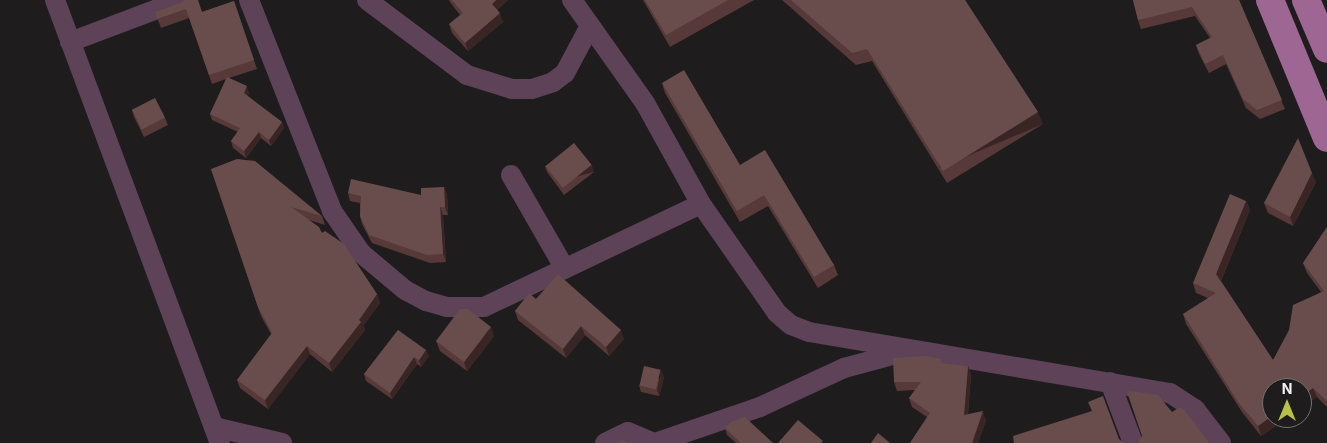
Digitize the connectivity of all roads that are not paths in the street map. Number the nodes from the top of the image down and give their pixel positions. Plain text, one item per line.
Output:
1 (55, 0) edge
2 (181, 0) edge
3 (249, 0) edge
4 (367, 0) edge
5 (572, 0) edge
6 (1270, 0) edge
7 (1306, 0) edge
8 (590, 26) junction
9 (70, 42) junction
10 (1327, 49) edge
11 (1327, 138) edge
12 (511, 175) dead end
13 (701, 204) junction
14 (565, 269) junction
15 (919, 348) junction
16 (1110, 382) junction
17 (217, 435) edge
18 (282, 443) edge
19 (604, 443) edge
20 (654, 443) edge
21 (1133, 443) edge
22 (1221, 443) edge

1 - 9 street
2 - 9 street
3 - 14 street
4 - 8 street
5 - 8 street
6 - 11 main road
7 - 10 main road
8 - 13 street
9 - 17 street
12 - 14 street
13 - 14 street
13 - 15 street
15 - 16 street
15 - 20 street
16 - 21 street
16 - 22 street
17 - 18 street
19 - 20 street

